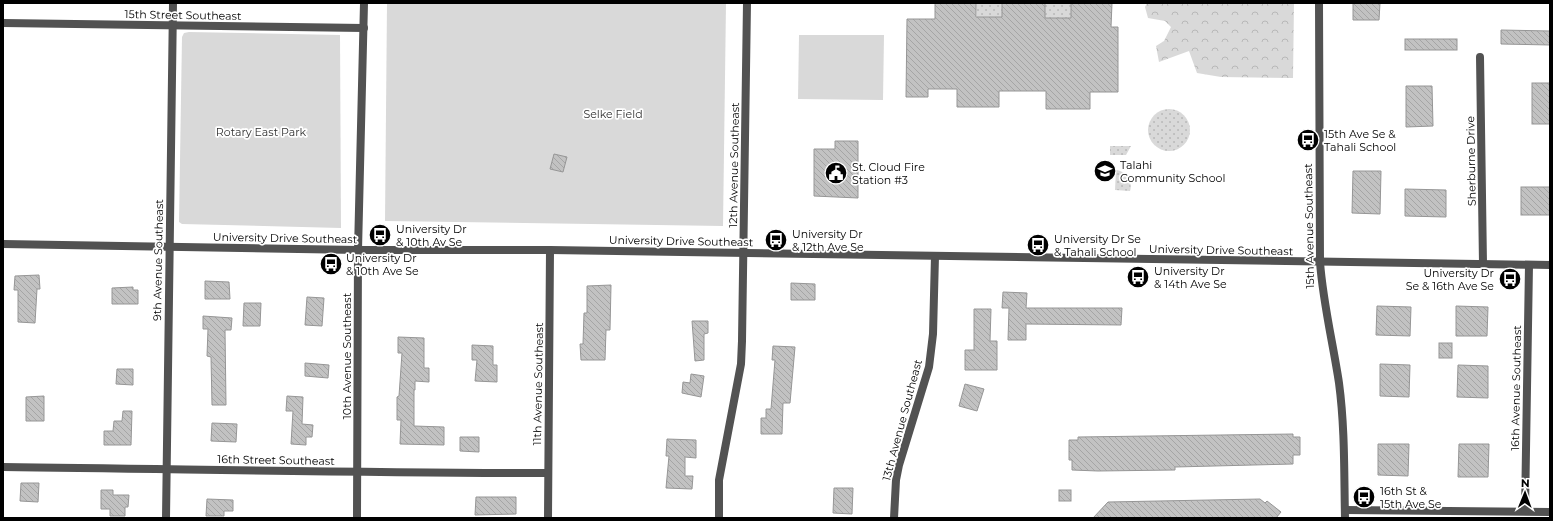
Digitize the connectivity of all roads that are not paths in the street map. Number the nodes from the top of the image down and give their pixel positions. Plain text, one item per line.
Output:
1 (173, 3) edge
2 (364, 3) edge
3 (747, 3) edge
4 (1319, 3) edge
5 (3, 23) edge
6 (173, 26) junction
7 (364, 28) junction
8 (1480, 57) dead end
9 (3, 244) edge
10 (169, 246) junction
11 (358, 250) junction
12 (550, 250) junction
13 (743, 253) junction
14 (935, 256) junction
15 (1320, 262) junction
16 (1483, 264) junction
17 (1529, 265) junction
18 (1550, 265) edge
19 (3, 467) edge
20 (167, 468) junction
21 (357, 473) junction
22 (548, 473) junction
23 (1525, 511) junction
24 (1550, 512) edge
25 (1345, 514) edge
26 (166, 518) edge
27 (356, 518) edge
28 (548, 518) edge
29 (719, 518) edge
30 (894, 518) edge

1 - 6 street, 9th Avenue Southeast
2 - 7 street, 10th Avenue Southeast
3 - 13 street, 12th Avenue Southeast
4 - 15 street, 15th Avenue Southeast
5 - 6 street, 15th Street Southeast
6 - 7 street, 15th Street Southeast
6 - 10 street, 9th Avenue Southeast
7 - 11 street, 10th Avenue Southeast
8 - 16 street, Sherburne Drive
9 - 10 street, University Drive Southeast
10 - 11 street, University Drive Southeast
10 - 20 street, 9th Avenue Southeast
11 - 12 street, University Drive Southeast
11 - 21 street, 10th Avenue Southeast
12 - 13 street, University Drive Southeast
12 - 22 street, 11th Avenue Southeast
13 - 14 street, University Drive Southeast
13 - 29 street, 12th Avenue Southeast
14 - 15 street, University Drive Southeast
14 - 30 street, 13th Avenue Southeast
15 - 16 street, University Drive Southeast
15 - 25 street, 15th Avenue Southeast
16 - 17 street, University Drive Southeast
17 - 18 street, University Drive Southeast
17 - 23 street, 16th Avenue Southeast
19 - 20 street, 16th Street Southeast
20 - 21 street, 16th Street Southeast
20 - 26 street, 9th Avenue Southeast
21 - 22 street, 16th Street Southeast
21 - 27 street, 10th Avenue Southeast
22 - 28 street, 11th Avenue Southeast
23 - 24 street
23 - 25 street

